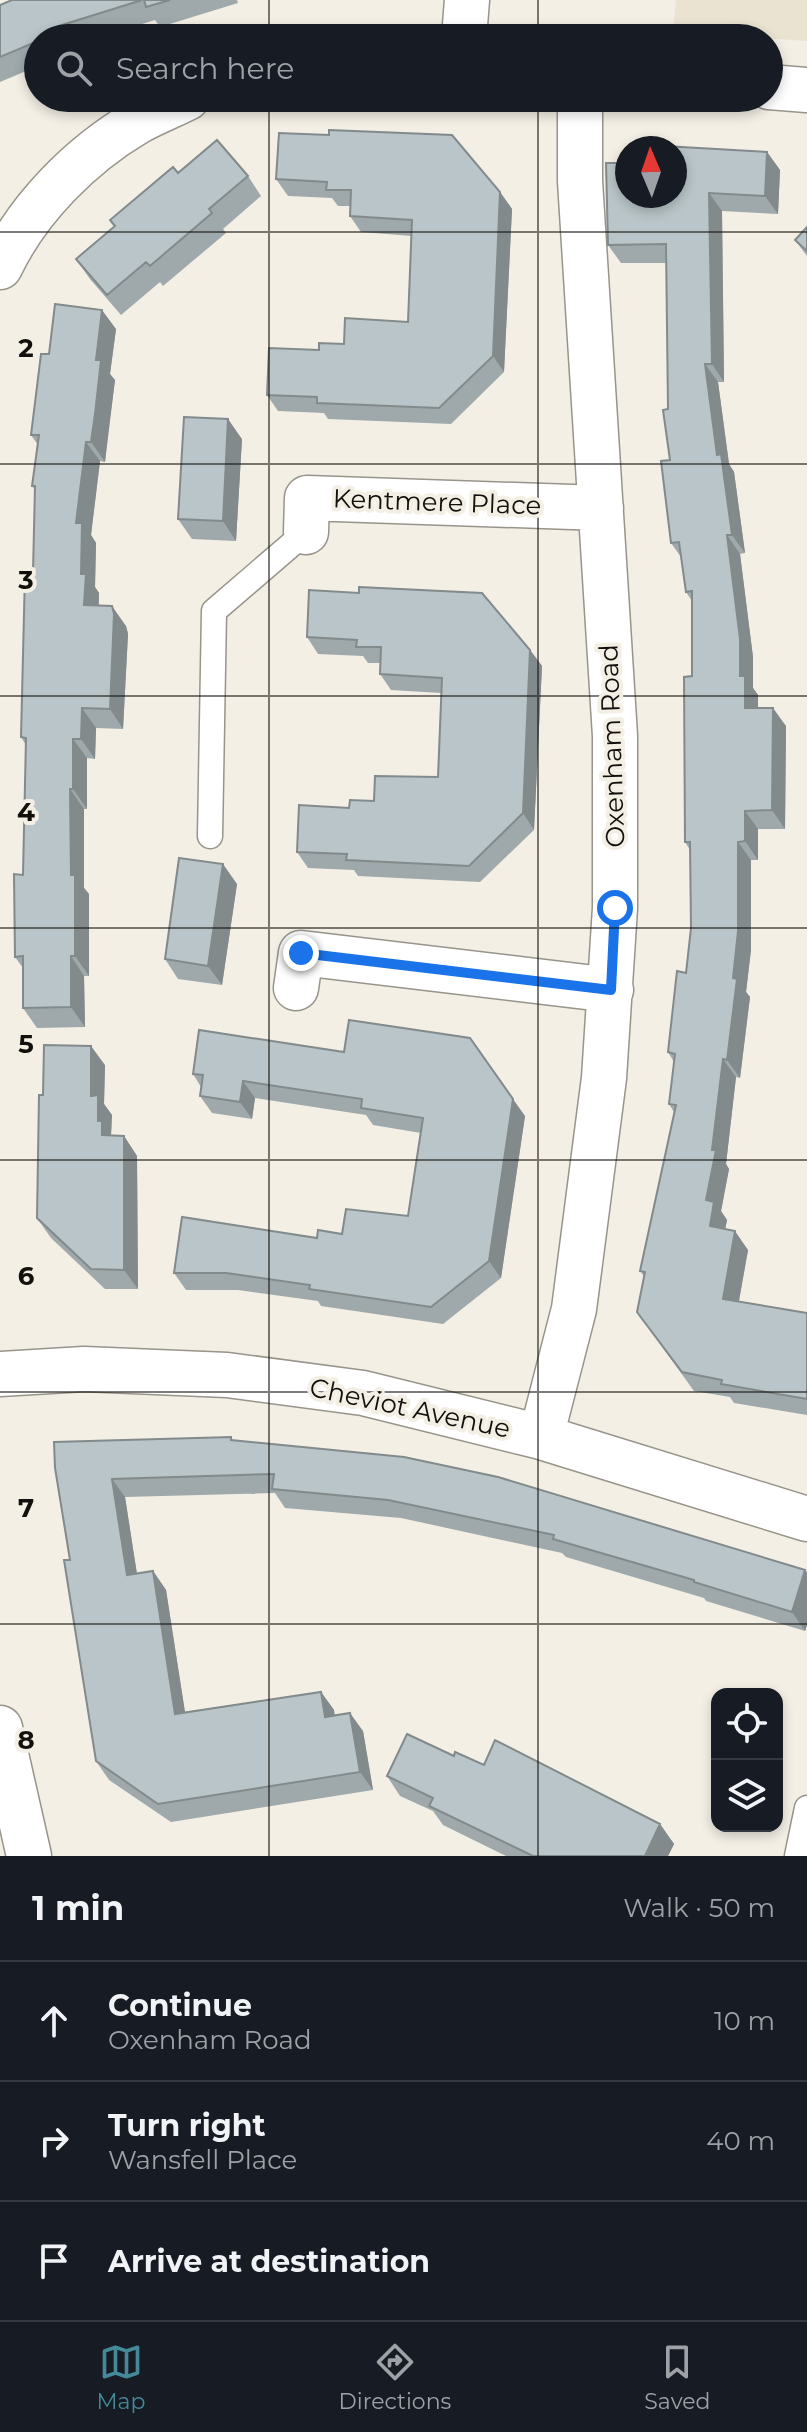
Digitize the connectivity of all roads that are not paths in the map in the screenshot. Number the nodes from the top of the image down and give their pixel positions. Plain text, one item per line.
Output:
1 (467, 0) edge
2 (465, 24) edge
3 (783, 88) edge
4 (807, 90) edge
5 (158, 112) edge
6 (580, 112) edge
7 (13, 215) edge
8 (0, 267) edge
9 (601, 508) junction
10 (306, 532) joint
11 (210, 836) dead end
12 (296, 988) dead end
13 (611, 990) junction
14 (0, 1374) edge
15 (541, 1437) junction
16 (807, 1519) edge
17 (0, 1728) edge
18 (807, 1808) edge
19 (29, 1856) edge
20 (797, 1856) edge

1 - 2 street
3 - 4 street
5 - 7 street
6 - 9 street, Oxenham Road
7 - 8 street
9 - 10 street, Kentmere Place
9 - 13 street, Oxenham Road
10 - 11 lane
12 - 13 street
13 - 15 street, Oxenham Road
14 - 15 street, Cheviot Avenue
15 - 16 street, Cheviot Avenue
17 - 19 street
18 - 20 lane

